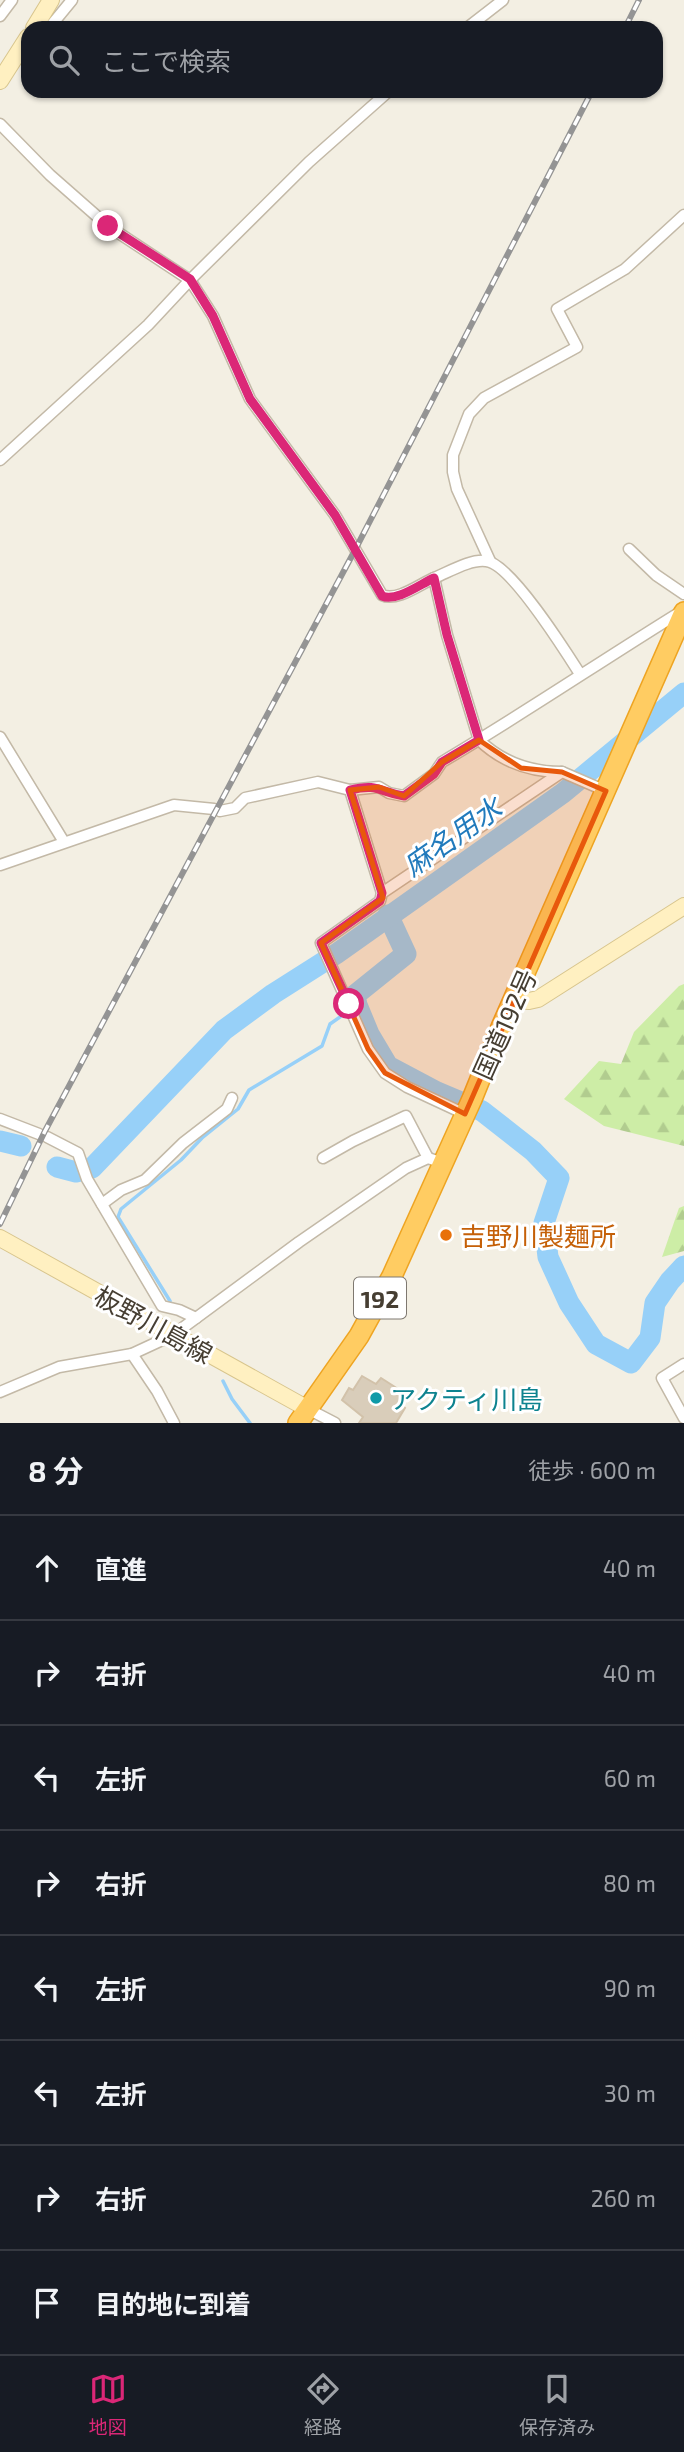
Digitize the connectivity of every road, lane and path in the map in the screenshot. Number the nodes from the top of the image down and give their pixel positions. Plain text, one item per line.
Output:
1 (12, 0) edge
2 (51, 0) edge
3 (72, 0) edge
4 (503, 0) edge
5 (0, 16) edge
6 (38, 21) edge
7 (55, 21) edge
8 (476, 21) edge
9 (18, 53) edge
10 (0, 81) edge
11 (381, 98) edge
12 (0, 124) edge
13 (684, 215) edge
14 (190, 279) junction
15 (0, 460) edge
16 (629, 549) dead end
17 (490, 561) junction
18 (434, 578) junction
19 (684, 594) edge
20 (684, 611) edge
21 (580, 674) junction
22 (0, 737) edge
23 (479, 740) junction
24 (565, 773) junction
25 (598, 787) junction
26 (350, 790) junction
27 (64, 842) junction
28 (0, 865) edge
29 (382, 893) junction
30 (684, 906) edge
31 (514, 999) junction
32 (232, 1098) dead end
33 (468, 1108) junction
34 (0, 1119) edge
35 (323, 1158) dead end
36 (435, 1160) junction
37 (102, 1204) junction
38 (0, 1238) edge
39 (196, 1318) junction
40 (173, 1335) junction
41 (132, 1353) junction
42 (684, 1364) edge
43 (0, 1392) edge
44 (303, 1416) edge
45 (684, 1418) edge
46 (174, 1423) edge
47 (335, 1423) edge

1 - 5 street
2 - 6 main road
3 - 7 street
4 - 8 street
9 - 10 main road
11 - 14 street
12 - 14 street
13 - 17 street
14 - 15 street
14 - 18 street
16 - 19 street
17 - 18 street
17 - 21 street
18 - 23 street
20 - 21 street
20 - 25 highway, 国道192号 / 192
21 - 23 street
22 - 27 street
23 - 24 street
23 - 26 street
24 - 25 street
24 - 29 street
25 - 31 highway, 国道192号 / 192
26 - 27 street
26 - 29 street
27 - 28 street
29 - 33 street
30 - 31 main road
31 - 33 highway, 国道192号 / 192
32 - 37 street
33 - 36 highway, 国道192号 / 192
34 - 37 street
35 - 36 street
36 - 39 street
36 - 44 highway, 国道192号 / 192
37 - 39 street
38 - 40 main road, 板野川島線
39 - 40 street
40 - 41 street
40 - 44 main road, 板野川島線
41 - 43 street
41 - 46 street
42 - 45 street
44 - 47 street

